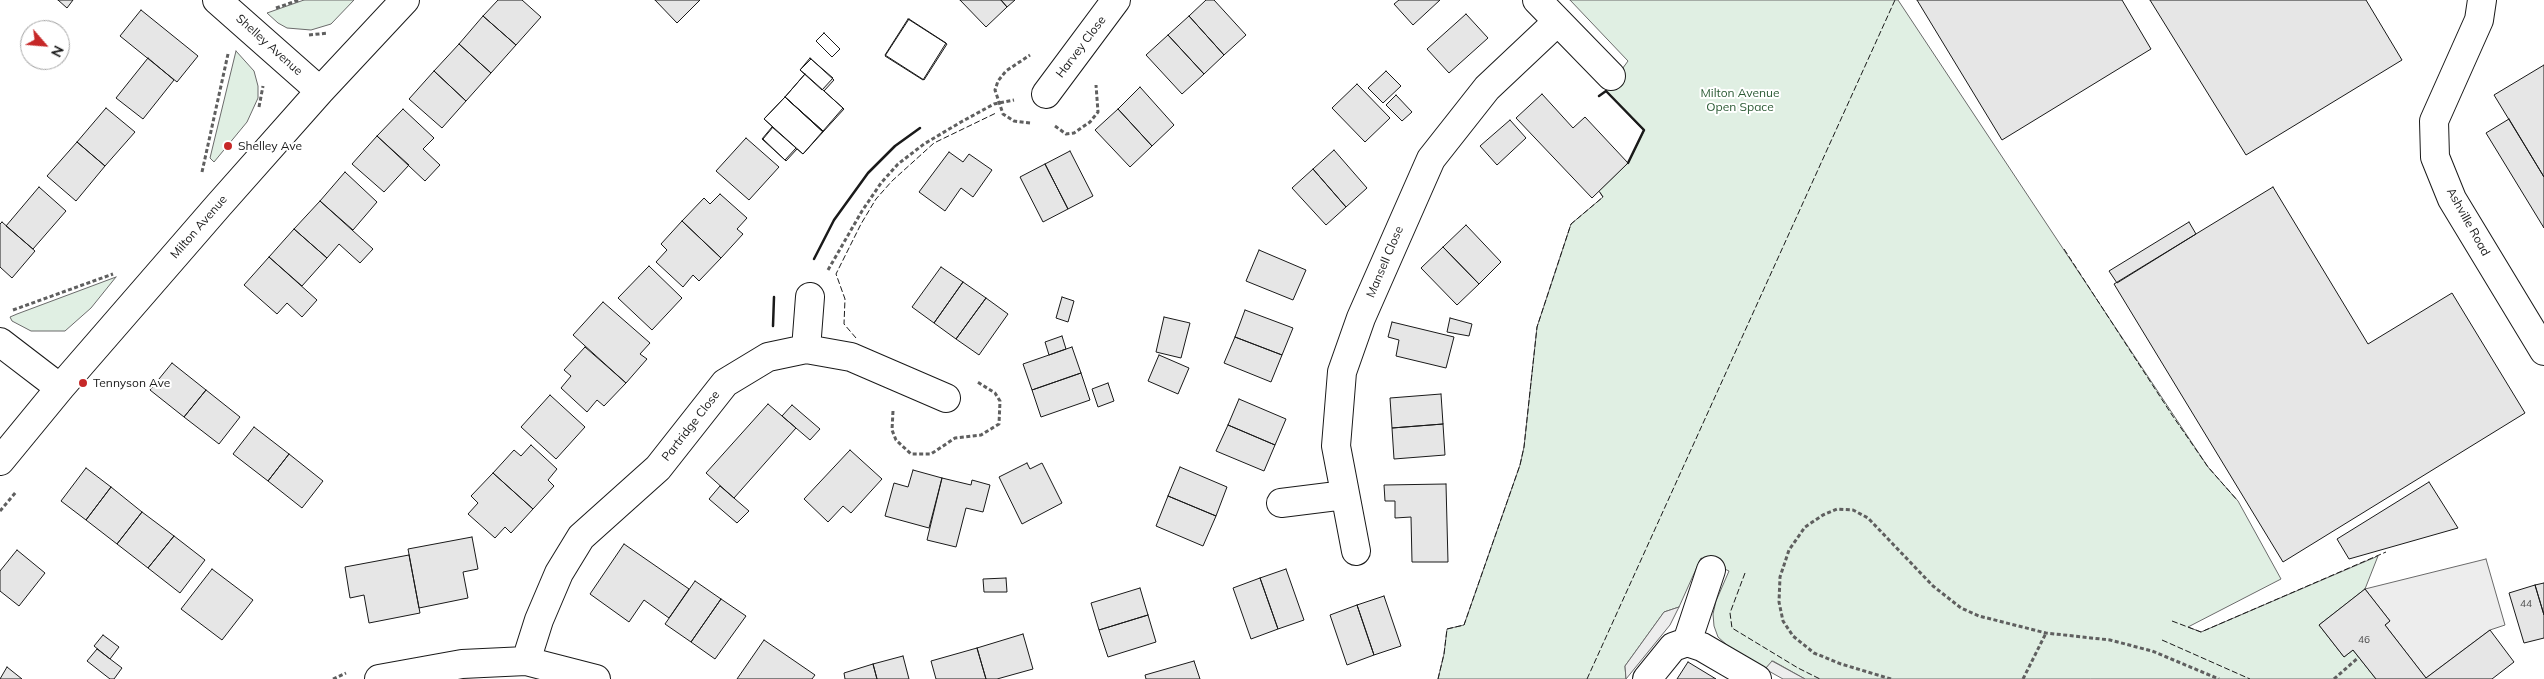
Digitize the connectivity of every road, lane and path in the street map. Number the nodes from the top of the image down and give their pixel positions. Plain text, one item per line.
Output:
1 (217, 0) edge
2 (405, 0) edge
3 (1116, 0) edge
4 (1538, 0) edge
5 (2482, 0) edge
6 (1557, 22) junction
7 (334, 31) dead end
8 (300, 35) dead end
9 (230, 48) dead end
10 (1611, 76) dead end
11 (262, 80) dead end
12 (320, 91) junction
13 (1046, 94) dead end
14 (998, 104) dead end
15 (258, 110) dead end
16 (201, 178) dead end
17 (120, 272) dead end
18 (825, 275) dead end
19 (810, 298) dead end
20 (6, 313) dead end
21 (0, 342) edge
22 (806, 349) junction
23 (2544, 351) edge
24 (974, 380) dead end
25 (60, 388) junction
26 (946, 398) dead end
27 (893, 404) dead end
28 (0, 461) edge
29 (1345, 495) junction
30 (1281, 503) dead end
31 (1356, 551) dead end
32 (1711, 570) dead end
33 (2046, 633) junction
34 (1687, 642) junction
35 (2359, 657) dead end
36 (526, 661) junction
37 (378, 679) edge
38 (596, 679) edge
39 (1647, 679) edge
40 (1757, 679) edge
41 (1891, 679) edge
42 (2024, 679) edge
43 (2219, 679) edge
44 (2334, 679) edge

1 - 12 street, Shelley Avenue
2 - 12 street, Milton Avenue
3 - 13 street, Harvey Close
4 - 6 street
5 - 23 street, Ashville Road
6 - 10 street
6 - 29 street, Mansell Close
7 - 8 path
9 - 16 path
11 - 15 path
12 - 25 street, Milton Avenue
14 - 18 path
17 - 20 path
19 - 22 street
21 - 25 street
22 - 26 street, Partridge Close
22 - 36 street, Partridge Close
24 - 27 path
25 - 28 street, Milton Avenue
29 - 30 street
29 - 31 street, Mansell Close
32 - 34 street
33 - 41 path
33 - 42 path
33 - 43 path
34 - 39 street
34 - 40 street
35 - 44 path
36 - 37 street
36 - 38 street

